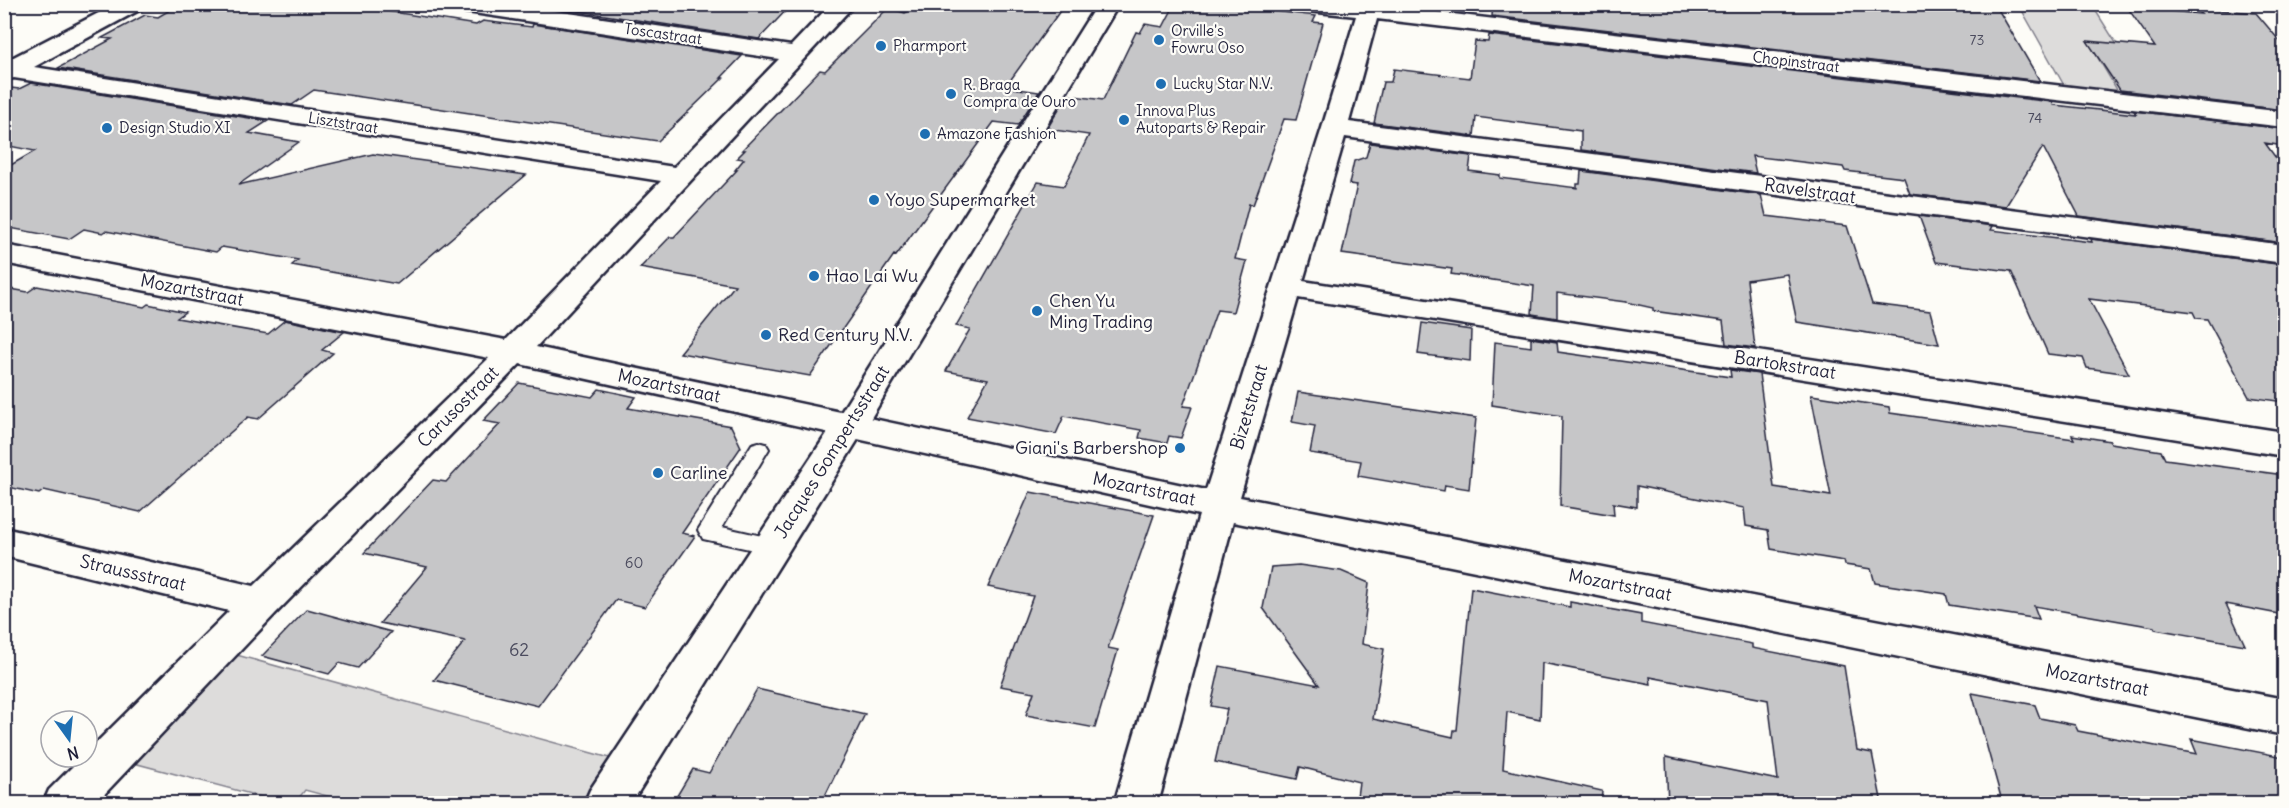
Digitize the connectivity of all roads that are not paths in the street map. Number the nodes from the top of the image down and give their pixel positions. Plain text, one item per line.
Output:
1 (133, 4) edge
2 (460, 4) edge
3 (844, 4) edge
4 (887, 4) edge
5 (1108, 4) edge
6 (1308, 4) edge
7 (2278, 4) edge
8 (2284, 5) edge
9 (906, 7) dead end
10 (1368, 12) junction
11 (795, 54) junction
12 (6, 71) edge
13 (2284, 119) edge
14 (1335, 128) junction
15 (681, 176) junction
16 (4, 254) edge
17 (2284, 254) edge
18 (1285, 286) junction
19 (513, 352) junction
20 (850, 425) junction
21 (2284, 444) edge
22 (759, 448) dead end
23 (1219, 506) junction
24 (4, 542) edge
25 (772, 546) junction
26 (261, 603) junction
27 (2284, 717) edge
28 (65, 804) edge
29 (606, 804) edge
30 (1136, 804) edge

1 - 12 street
2 - 11 street, Toscastraat
3 - 11 street, Carusostraat
4 - 9 lane
5 - 20 street, Jacques Gompertsstraat
6 - 10 street, Chopinstraat
7 - 8 street
10 - 13 street, Chopinstraat
10 - 14 street, Bizetstraat
11 - 15 street, Carusostraat
12 - 15 street, Lisztstraat
14 - 17 street, Ravelstraat
14 - 18 street, Bizetstraat
15 - 19 street, Carusostraat
16 - 19 street, Mozartstraat
18 - 21 street, Bartokstraat
18 - 23 street, Bizetstraat
19 - 20 street, Mozartstraat
19 - 26 street, Carusostraat
20 - 23 street, Mozartstraat
20 - 25 street, Jacques Gompertsstraat
22 - 25 lane
23 - 27 street, Mozartstraat
23 - 30 street, Bizetstraat
24 - 26 street, Straussstraat
25 - 29 street, Jacques Gompertsstraat
26 - 28 street, Carusostraat

